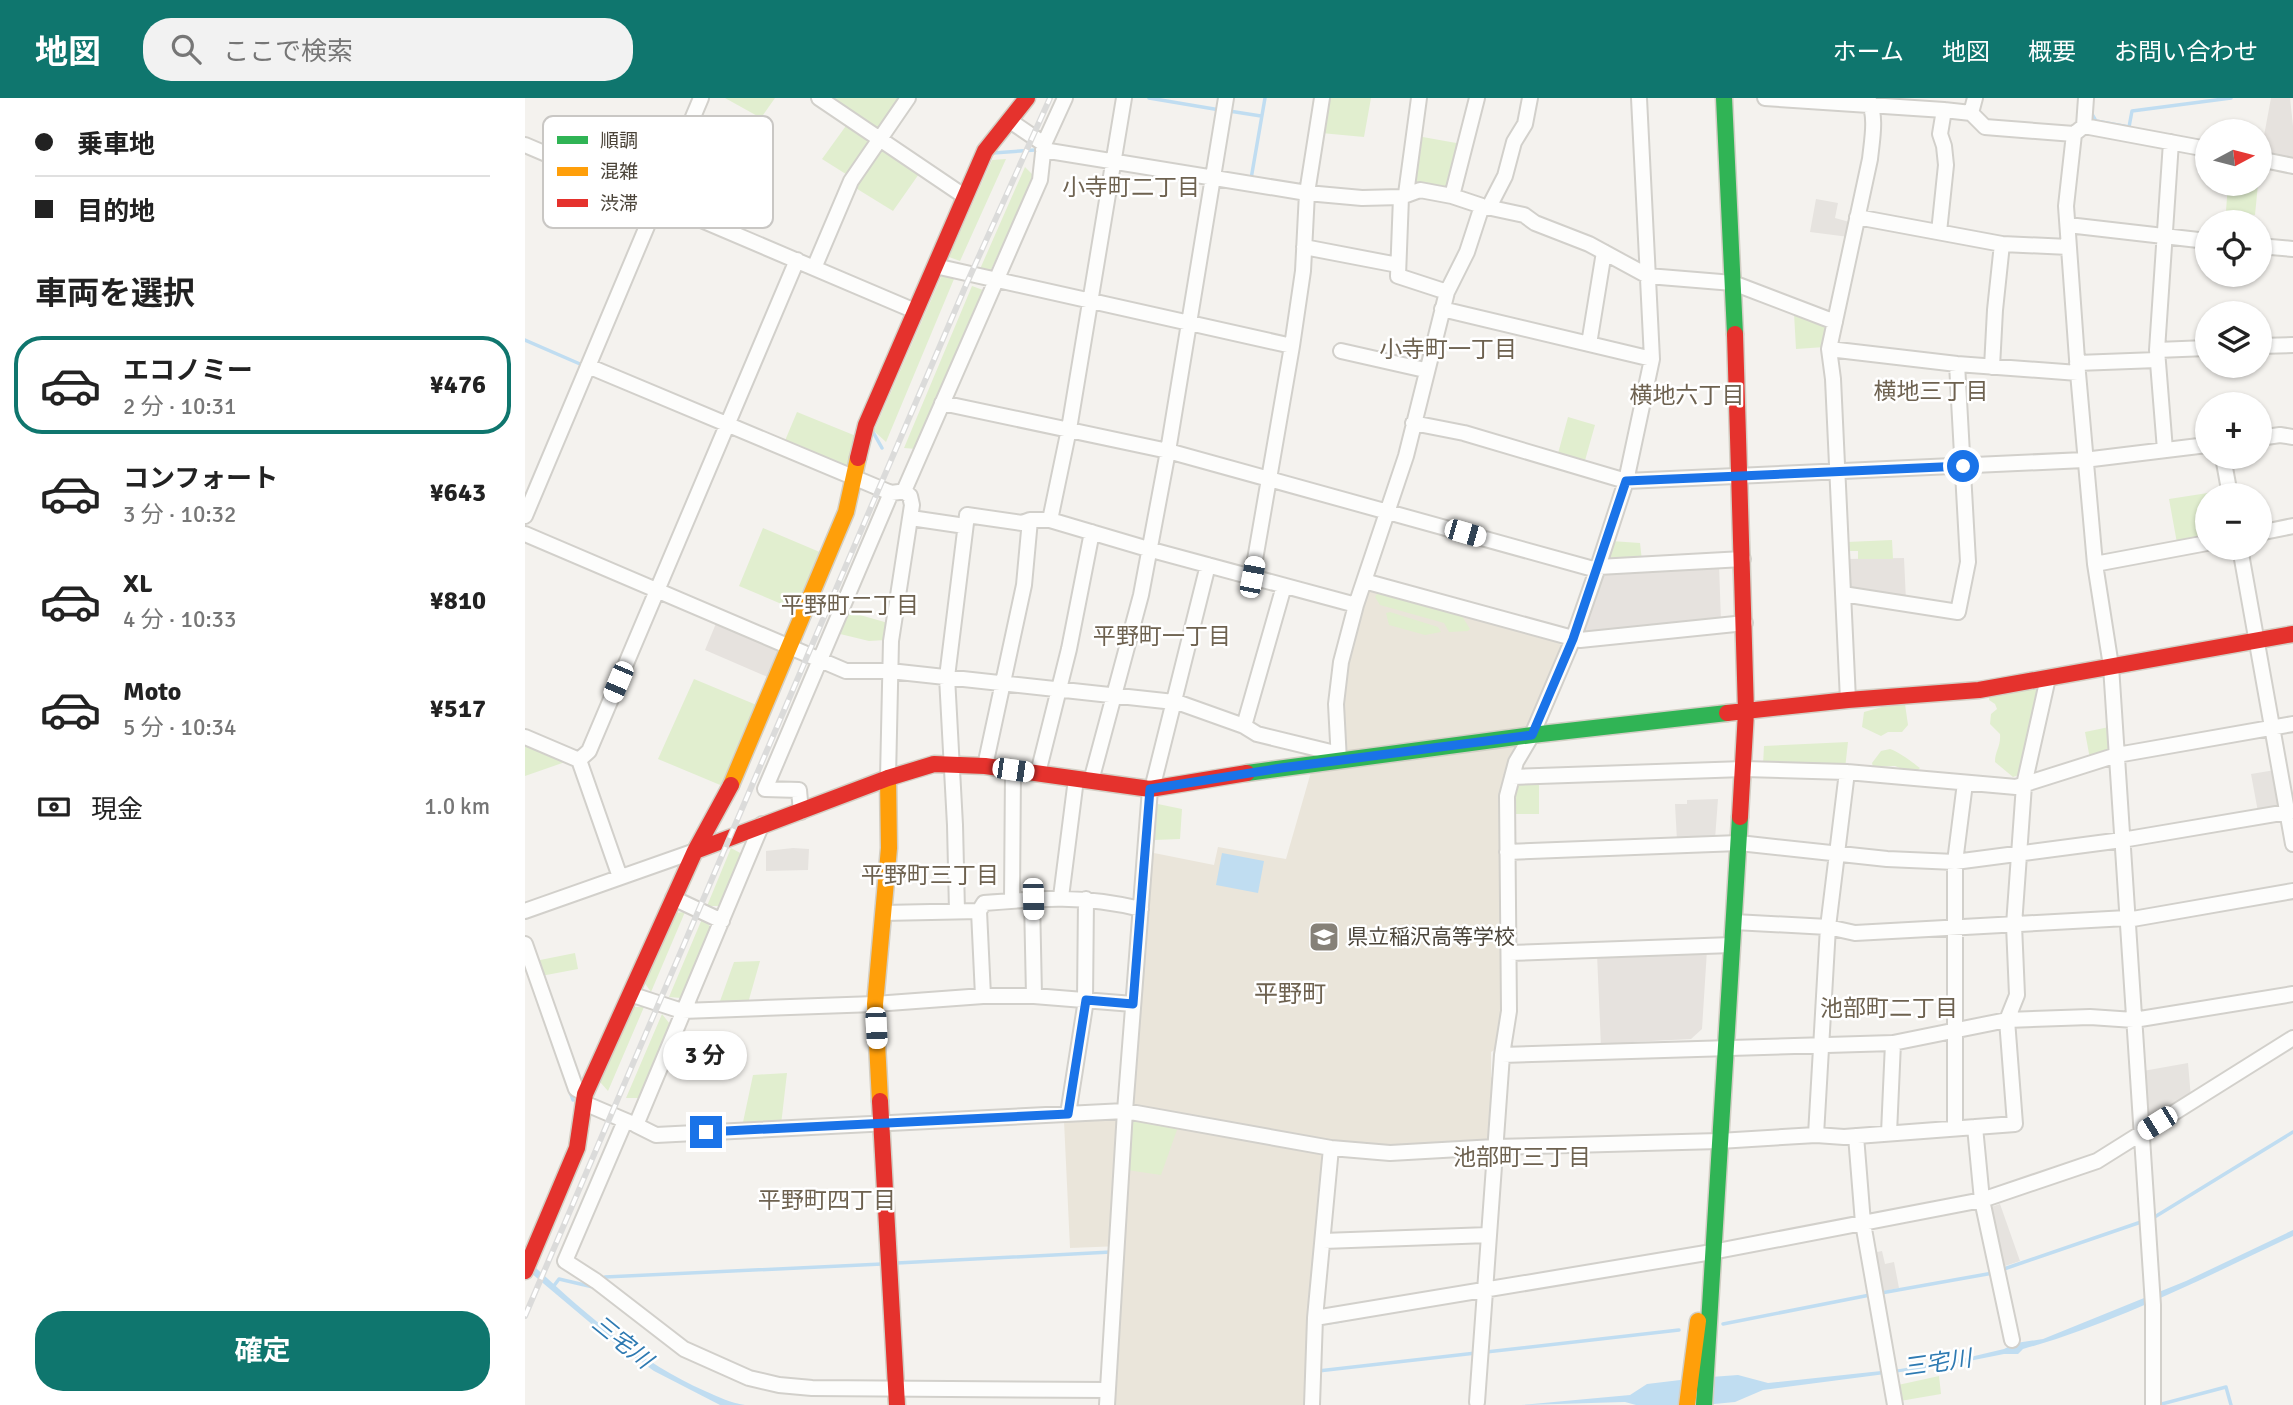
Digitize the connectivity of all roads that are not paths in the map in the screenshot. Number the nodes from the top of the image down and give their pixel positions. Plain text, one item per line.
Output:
1 (701, 98) edge
2 (819, 98) edge
3 (908, 98) edge
4 (1027, 98) edge
5 (1065, 98) edge
6 (1124, 98) edge
7 (1226, 98) edge
8 (1322, 98) edge
9 (1419, 98) edge
10 (1477, 98) edge
11 (1530, 98) edge
12 (1639, 98) edge
13 (1724, 98) edge
14 (1765, 98) edge
15 (1975, 98) edge
16 (2086, 98) edge
17 (1870, 101) edge
18 (1907, 102) edge
19 (1944, 110) junction
20 (1971, 113) junction
21 (693, 116) edge
22 (1010, 121) junction
23 (2079, 130) junction
24 (880, 139) junction
25 (2171, 142) junction
26 (525, 145) edge
27 (1044, 147) junction
28 (2195, 147) edge
29 (543, 153) edge
30 (1114, 162) junction
31 (2272, 162) edge
32 (2293, 166) edge
33 (1213, 178) junction
34 (1307, 193) junction
35 (1403, 195) junction
36 (964, 196) junction
37 (1452, 197) junction
38 (1486, 207) junction
39 (1857, 217) junction
40 (2068, 225) junction
41 (646, 228) edge
42 (721, 228) edge
43 (1939, 232) junction
44 (2164, 237) junction
45 (2195, 240) edge
46 (2002, 244) junction
47 (1304, 247) junction
48 (2069, 247) junction
49 (2272, 247) edge
50 (2293, 249) edge
51 (1604, 252) junction
52 (797, 260) junction
53 (1398, 265) junction
54 (935, 266) junction
55 (814, 268) junction
56 (1648, 276) junction
57 (995, 281) junction
58 (1733, 283) junction
59 (1447, 292) junction
60 (1091, 302) junction
61 (1442, 309) junction
62 (915, 310) junction
63 (1835, 322) junction
64 (1189, 323) junction
65 (1589, 344) junction
66 (2293, 345) edge
67 (1292, 346) junction
68 (2272, 346) edge
69 (1829, 349) junction
70 (2195, 350) edge
71 (1341, 351) dead end
72 (2157, 355) junction
73 (1652, 359) junction
74 (1957, 364) junction
75 (588, 366) junction
76 (1992, 367) junction
77 (2078, 368) junction
78 (1425, 370) junction
79 (942, 403) junction
80 (1413, 423) junction
81 (726, 424) junction
82 (1069, 429) junction
83 (2272, 436) edge
84 (2293, 437) edge
85 (2195, 446) edge
86 (1168, 450) junction
87 (2165, 450) junction
88 (2084, 460) junction
89 (1963, 466) junction
90 (1837, 471) junction
91 (853, 477) junction
92 (1739, 477) junction
93 (1270, 479) junction
94 (1626, 481) junction
95 (897, 492) junction
96 (1387, 511) junction
97 (525, 516) edge
98 (911, 517) junction
99 (1030, 520) junction
100 (1050, 520) junction
101 (965, 526) junction
102 (2293, 526) edge
103 (2272, 530) edge
104 (1092, 532) junction
105 (525, 534) edge
106 (2195, 545) edge
107 (1149, 549) junction
108 (1742, 559) junction
109 (2242, 560) edge
110 (2095, 564) junction
111 (1208, 565) junction
112 (1597, 568) junction
113 (1252, 577) junction
114 (1364, 581) junction
115 (1284, 586) junction
116 (657, 590) junction
117 (1843, 594) junction
118 (1356, 605) junction
119 (1745, 622) junction
120 (2293, 634) edge
121 (1573, 639) junction
122 (2258, 640) junction
123 (790, 646) junction
124 (820, 659) junction
125 (2111, 666) junction
126 (890, 671) junction
127 (947, 677) junction
128 (2048, 678) junction
129 (1003, 683) junction
130 (1059, 689) junction
131 (1114, 695) junction
132 (1848, 700) junction
133 (1174, 701) junction
134 (1746, 712) junction
135 (2293, 724) edge
136 (1244, 726) junction
137 (2273, 727) junction
138 (1532, 735) junction
139 (525, 737) edge
140 (2117, 755) junction
141 (1339, 757) junction
142 (579, 760) junction
143 (952, 763) junction
144 (985, 766) junction
145 (1744, 769) junction
146 (1013, 770) junction
147 (1847, 772) junction
148 (1038, 773) junction
149 (1512, 777) junction
150 (888, 778) junction
151 (1084, 780) junction
152 (1965, 783) junction
153 (2024, 785) junction
154 (1151, 789) junction
155 (801, 811) junction
156 (2290, 811) edge
157 (762, 824) junction
158 (2122, 840) junction
159 (1739, 843) junction
160 (2293, 844) edge
161 (695, 851) junction
162 (1507, 852) junction
163 (1837, 853) junction
164 (2019, 854) junction
165 (1955, 862) junction
166 (620, 877) junction
167 (2293, 891) edge
168 (1061, 897) junction
169 (673, 898) junction
170 (1033, 899) junction
171 (1086, 899) junction
172 (1012, 900) junction
173 (1141, 909) junction
174 (525, 911) edge
175 (957, 911) junction
176 (979, 911) junction
177 (883, 913) junction
178 (2127, 919) junction
179 (722, 921) junction
180 (1734, 922) junction
181 (2014, 925) junction
182 (1828, 928) junction
183 (1955, 928) junction
184 (525, 944) edge
185 (1732, 945) junction
186 (1509, 953) junction
187 (631, 993) junction
188 (2293, 994) edge
189 (983, 996) junction
190 (1034, 996) junction
191 (1085, 1000) junction
192 (875, 1004) junction
193 (1133, 1004) junction
194 (682, 1012) junction
195 (2007, 1020) junction
196 (2134, 1020) junction
197 (1955, 1030) junction
198 (2293, 1038) edge
199 (1893, 1044) junction
200 (1725, 1047) junction
201 (1821, 1047) junction
202 (1502, 1055) junction
203 (585, 1098) junction
204 (1125, 1111) junction
205 (1068, 1114) junction
206 (631, 1123) junction
207 (882, 1124) junction
208 (1975, 1127) junction
209 (1955, 1128) junction
210 (1889, 1133) junction
211 (2141, 1133) junction
212 (1816, 1135) junction
213 (1856, 1136) junction
214 (1719, 1141) junction
215 (1495, 1147) junction
216 (1331, 1148) junction
217 (1982, 1200) junction
218 (1863, 1223) junction
219 (1489, 1235) junction
220 (1323, 1241) junction
221 (1712, 1252) junction
222 (527, 1266) edge
223 (1486, 1290) junction
224 (1315, 1318) junction
225 (2012, 1340) dead end
226 (1698, 1374) junction
227 (1107, 1398) edge
228 (897, 1399) edge
229 (1477, 1402) dead end
230 (1312, 1405) edge
231 (1687, 1405) edge
232 (1704, 1405) edge
233 (1895, 1405) edge
234 (2153, 1405) edge

1 - 21 street
2 - 24 street
3 - 24 street
4 - 22 street
5 - 27 street
6 - 30 street
7 - 33 street
8 - 34 street
9 - 35 street
10 - 37 street
11 - 38 street
12 - 56 street
13 - 58 street
14 - 17 street
15 - 20 street
16 - 23 street
17 - 18 street
17 - 39 street
18 - 19 street
19 - 20 street
19 - 43 street
20 - 23 street
22 - 27 street
22 - 36 street
23 - 25 street
23 - 40 street
24 - 36 street
24 - 55 street
25 - 28 street
25 - 44 street
26 - 29 street
27 - 30 street
27 - 57 street
30 - 33 street
30 - 60 street
31 - 32 street
33 - 34 street
33 - 64 street
34 - 35 street
34 - 47 street
35 - 37 street
35 - 53 street
36 - 54 street
37 - 38 street
38 - 51 street
38 - 59 street
39 - 43 street
39 - 63 street
40 - 44 street
40 - 48 street
41 - 75 street
42 - 52 street
43 - 46 street
44 - 45 street
44 - 72 street
46 - 48 street
46 - 76 street
47 - 53 street
47 - 67 street
48 - 77 street
49 - 50 street
51 - 56 street
51 - 65 street
52 - 55 street
52 - 81 street
53 - 59 street
54 - 57 street
54 - 62 street
55 - 62 street
56 - 58 street
56 - 73 street
57 - 60 street
57 - 79 street
58 - 63 street
58 - 92 street
59 - 61 street
60 - 64 street
60 - 82 street
61 - 65 street
61 - 78 street
62 - 91 street
63 - 69 street
64 - 67 street
64 - 86 street
65 - 73 street
66 - 68 street
67 - 93 street
69 - 74 street
69 - 90 street
70 - 72 street
71 - 78 street
72 - 77 street
72 - 87 street
73 - 94 street
74 - 76 street
74 - 89 street
75 - 81 street
75 - 97 street
76 - 77 street
77 - 88 street
78 - 80 street
79 - 82 street
79 - 95 street
80 - 94 street
80 - 96 street
81 - 91 street
81 - 116 street
82 - 86 street
82 - 100 street
83 - 84 street
85 - 87 street
86 - 93 street
86 - 107 street
87 - 88 street
88 - 89 street
88 - 110 street
89 - 90 street
89 - 117 street
90 - 92 street
90 - 117 street
91 - 95 street
91 - 123 street
92 - 94 street
92 - 108 street
93 - 96 street
93 - 113 street
94 - 112 street
95 - 98 street
95 - 124 street
96 - 112 street
96 - 114 street
98 - 101 street
98 - 126 street
99 - 100 street
99 - 101 street
99 - 129 street
100 - 104 street
101 - 127 street
102 - 103 street
104 - 107 street
104 - 130 street
105 - 116 street
106 - 110 street
107 - 111 street
107 - 131 street
108 - 112 street
108 - 119 street
109 - 122 street
110 - 125 street
111 - 113 street
111 - 133 street
112 - 121 street
113 - 115 street
114 - 118 street
114 - 121 street
115 - 118 street
115 - 136 street
116 - 123 street
116 - 142 street
117 - 132 street
118 - 141 street
119 - 121 street
119 - 134 street
120 - 122 street
121 - 138 street
122 - 125 street
122 - 137 street
123 - 124 street
123 - 161 street
124 - 126 street
124 - 155 street
125 - 128 street
125 - 140 street
126 - 127 street
126 - 150 street
127 - 129 street
127 - 143 street
128 - 132 street
128 - 153 street
129 - 130 street
129 - 144 street
130 - 131 street
130 - 148 street
131 - 133 street
131 - 151 street
132 - 134 street
133 - 136 street
133 - 154 street
134 - 138 street
134 - 145 street
135 - 137 street
136 - 141 street
137 - 140 street
137 - 156 street
138 - 141 street
138 - 149 street
139 - 142 street
140 - 153 street
140 - 158 street
141 - 154 street
142 - 166 street
143 - 144 street
143 - 150 street
143 - 175 street
144 - 146 street
145 - 147 street
145 - 149 street
145 - 159 street
146 - 148 street
146 - 172 street
147 - 152 street
147 - 163 street
148 - 151 street
149 - 162 street
150 - 155 street
150 - 177 street
151 - 154 street
151 - 168 street
152 - 153 street
152 - 165 street
153 - 164 street
154 - 173 street
155 - 157 street
156 - 158 street
156 - 160 street
157 - 161 street
157 - 179 street
158 - 164 street
158 - 178 street
159 - 162 street
159 - 163 street
159 - 180 street
161 - 166 street
161 - 169 street
162 - 186 street
163 - 165 street
163 - 182 street
164 - 165 street
164 - 181 street
165 - 183 street
166 - 174 street
167 - 178 street
168 - 170 street
168 - 171 street
169 - 179 street
169 - 187 street
170 - 172 street
170 - 190 street
171 - 173 street
171 - 191 street
172 - 176 street
173 - 193 street
175 - 176 street
175 - 177 street
176 - 189 street
177 - 192 street
178 - 181 street
178 - 196 street
179 - 194 street
180 - 182 street
180 - 185 street
181 - 183 street
181 - 195 street
182 - 183 street
182 - 201 street
183 - 197 street
184 - 203 street
185 - 186 street
185 - 200 street
186 - 202 street
187 - 194 street
187 - 203 street
188 - 196 street
189 - 190 street
189 - 192 street
190 - 191 street
191 - 193 street
191 - 205 street
192 - 194 street
192 - 207 street
193 - 204 street
194 - 206 street
195 - 196 street
195 - 197 street
195 - 208 street
196 - 211 street
197 - 199 street
197 - 209 street
198 - 211 street
199 - 201 street
199 - 210 street
200 - 201 street
200 - 202 street
200 - 214 street
201 - 212 street
202 - 215 street
203 - 206 street
203 - 222 street
204 - 205 street
204 - 216 street
204 - 227 street
205 - 207 street
206 - 207 street
206 - 228 street
207 - 228 street
208 - 209 street
208 - 217 street
209 - 210 street
210 - 213 street
211 - 217 street
211 - 234 street
212 - 213 street
212 - 214 street
213 - 218 street
214 - 215 street
214 - 221 street
215 - 216 street
215 - 219 street
216 - 220 street
217 - 218 street
217 - 225 street
218 - 221 street
218 - 233 street
219 - 220 street
219 - 223 street
220 - 224 street
221 - 223 street
221 - 226 street
223 - 224 street
223 - 229 street
224 - 230 street
226 - 231 street
226 - 232 street
227 - 228 street

